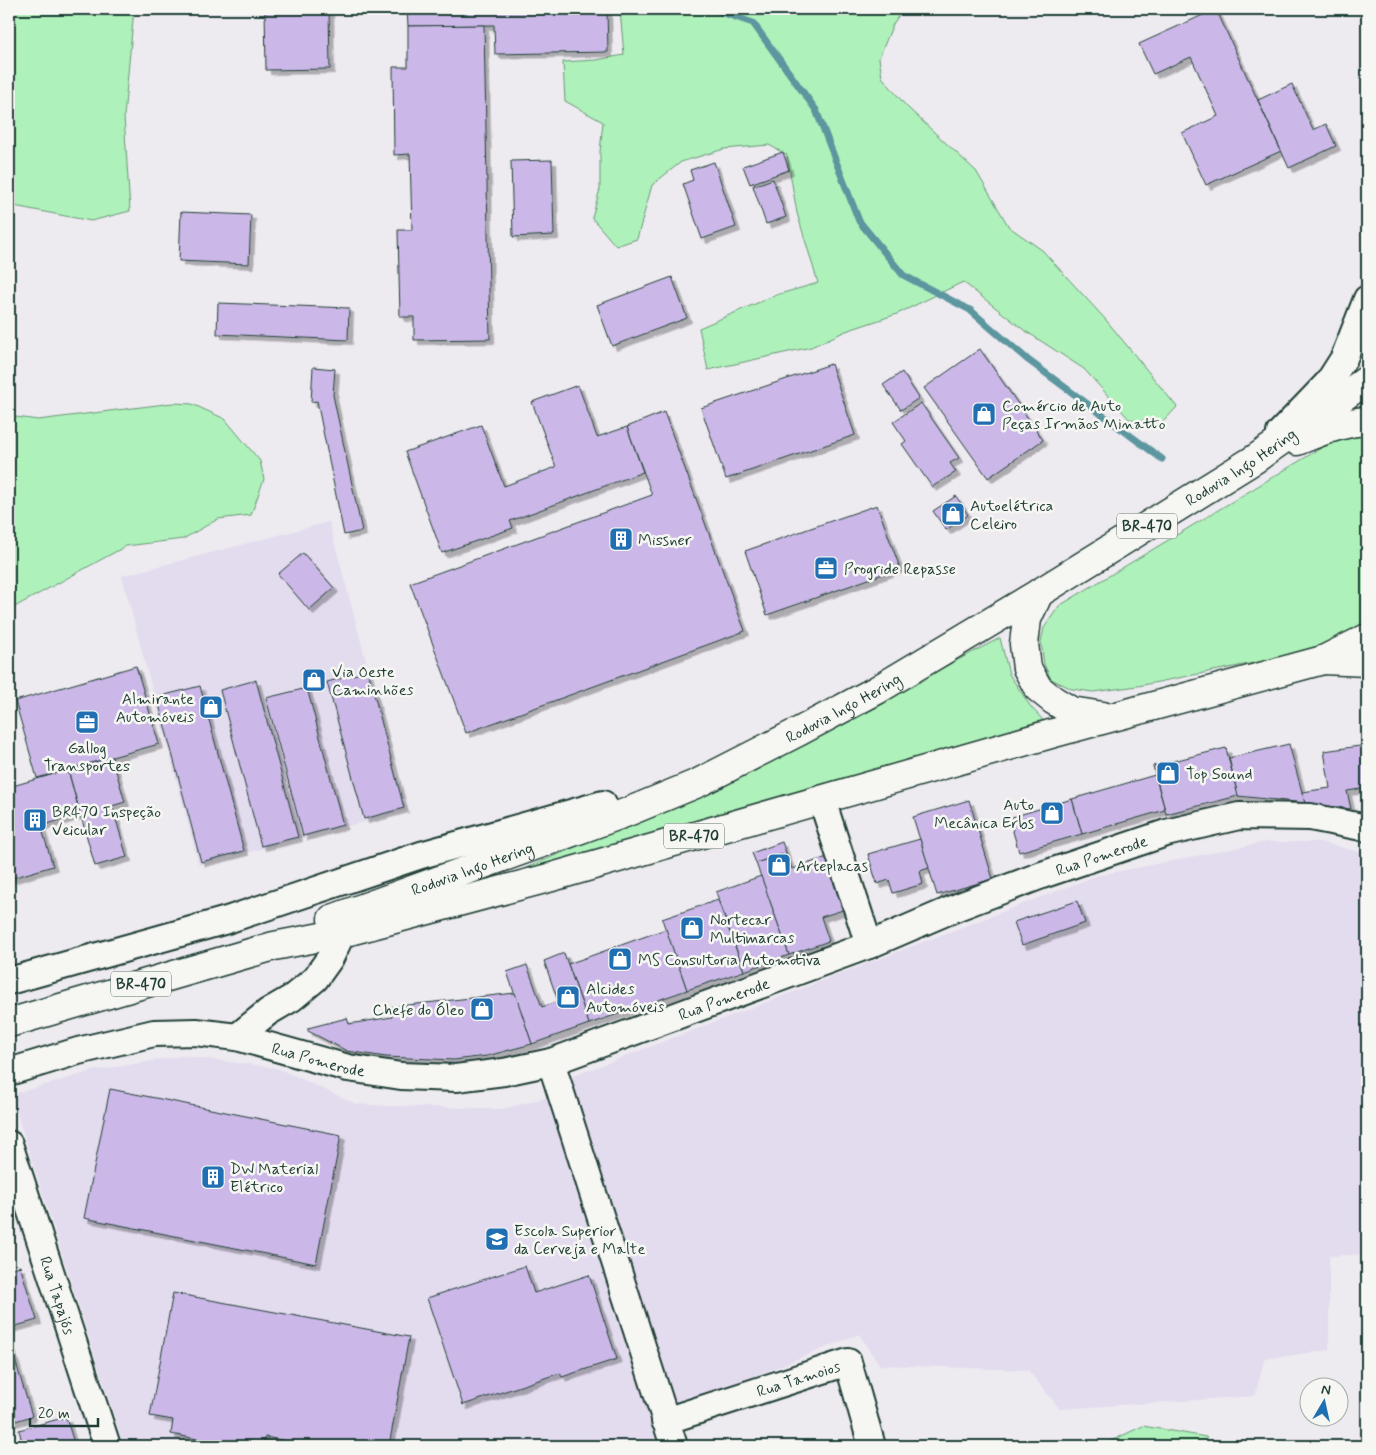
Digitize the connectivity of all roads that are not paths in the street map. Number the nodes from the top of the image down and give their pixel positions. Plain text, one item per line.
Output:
1 (1367, 299) edge
2 (1367, 380) edge
3 (1367, 421) edge
4 (1255, 459) junction
5 (1039, 593) junction
6 (1367, 638) edge
7 (1323, 660) junction
8 (1367, 662) edge
9 (1112, 717) junction
10 (822, 800) junction
11 (603, 804) dead end
12 (1367, 828) edge
13 (342, 933) junction
14 (869, 944) junction
15 (274, 946) junction
16 (9, 981) edge
17 (9, 1022) edge
18 (237, 1036) junction
19 (551, 1062) junction
20 (9, 1072) edge
21 (9, 1144) edge
22 (665, 1421) junction
23 (107, 1446) edge
24 (674, 1446) edge
25 (872, 1446) edge

1 - 4 street
2 - 4 main road, Rodovia Ingo Hering / BR-470
3 - 4 main road
4 - 5 main road, Rodovia Ingo Hering / BR-470
5 - 9 main road
5 - 15 main road, Rodovia Ingo Hering / BR-470
6 - 7 main road, Rodovia Ingo Hering / BR-470
7 - 8 main road
7 - 9 main road, Rodovia Ingo Hering / BR-470
9 - 10 main road, Rodovia Ingo Hering / BR-470
10 - 13 main road, Rodovia Ingo Hering / BR-470
10 - 14 street
11 - 16 street, Rodovia Ingo Hering / BR-470
12 - 14 street, Rua Pomerode
13 - 15 main road, Rodovia Ingo Hering / BR-470
13 - 18 street
14 - 19 street, Rua Pomerode
15 - 17 main road, Rodovia Ingo Hering / BR-470
18 - 19 street, Rua Pomerode
18 - 20 street, Rua Pomerode
19 - 22 street
21 - 23 street, Rua Tapajós
22 - 24 street
22 - 25 street, Rua Tamoios

